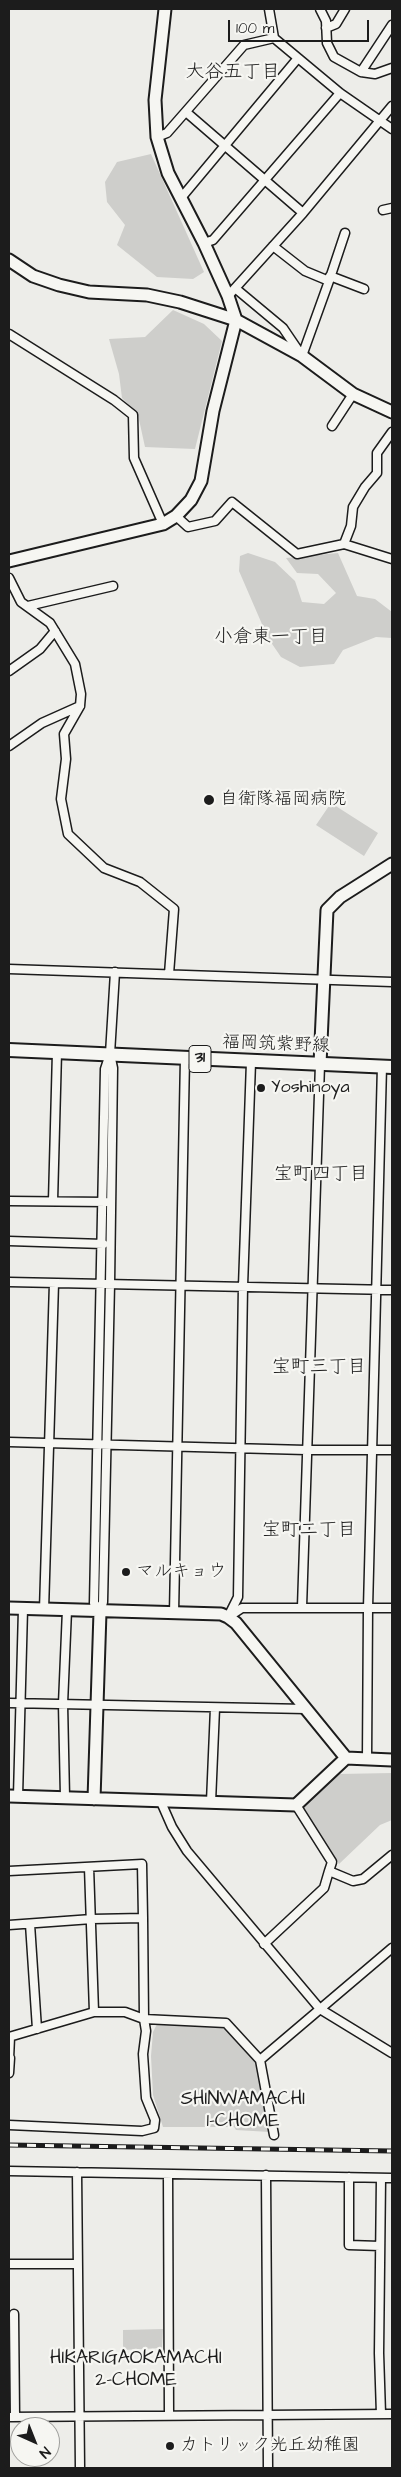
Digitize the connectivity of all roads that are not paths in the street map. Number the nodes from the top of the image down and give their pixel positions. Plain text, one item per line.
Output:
1 (165, 9) edge
2 (269, 9) edge
3 (320, 9) edge
4 (345, 9) edge
5 (392, 24) edge
6 (326, 28) junction
7 (274, 38) junction
8 (298, 58) junction
9 (392, 68) edge
10 (362, 72) junction
11 (340, 93) junction
12 (392, 106) edge
13 (186, 112) junction
14 (380, 121) junction
15 (392, 129) edge
16 (157, 137) junction
17 (225, 146) junction
18 (266, 181) junction
19 (180, 198) junction
20 (392, 208) edge
21 (384, 210) dead end
22 (303, 213) junction
23 (345, 233) dead end
24 (204, 244) junction
25 (273, 246) junction
26 (11, 266) edge
27 (330, 278) junction
28 (364, 289) dead end
29 (231, 292) junction
30 (236, 320) junction
31 (9, 334) edge
32 (302, 356) junction
33 (353, 394) junction
34 (392, 412) edge
35 (332, 426) dead end
36 (392, 432) edge
37 (176, 516) junction
38 (163, 524) junction
39 (344, 544) junction
40 (392, 559) edge
41 (9, 561) edge
42 (9, 578) edge
43 (113, 586) dead end
44 (28, 606) junction
45 (55, 630) junction
46 (9, 671) edge
47 (80, 706) junction
48 (9, 746) edge
49 (392, 864) edge
50 (9, 969) edge
51 (115, 972) junction
52 (169, 974) junction
53 (324, 980) junction
54 (392, 982) edge
55 (9, 1050) edge
56 (57, 1052) junction
57 (110, 1054) junction
58 (185, 1058) junction
59 (9, 1061) edge
60 (251, 1062) junction
61 (320, 1064) junction
62 (387, 1067) edge
63 (9, 1201) edge
64 (53, 1201) junction
65 (107, 1202) junction
66 (9, 1241) edge
67 (102, 1244) junction
68 (9, 1282) edge
69 (54, 1283) junction
70 (106, 1284) junction
71 (180, 1285) junction
72 (243, 1286) junction
73 (311, 1288) junction
74 (375, 1289) junction
75 (392, 1290) edge
76 (9, 1442) edge
77 (49, 1443) junction
78 (102, 1444) junction
79 (176, 1446) junction
80 (240, 1447) junction
81 (306, 1450) junction
82 (372, 1450) junction
83 (392, 1450) edge
84 (302, 1607) junction
85 (9, 1608) edge
86 (368, 1608) junction
87 (392, 1608) edge
88 (23, 1609) junction
89 (44, 1610) junction
90 (67, 1610) junction
91 (100, 1612) junction
92 (174, 1613) junction
93 (228, 1617) junction
94 (9, 1703) edge
95 (20, 1703) junction
96 (63, 1704) junction
97 (98, 1706) junction
98 (215, 1708) junction
99 (306, 1709) junction
100 (346, 1758) junction
101 (367, 1759) junction
102 (392, 1760) edge
103 (13, 1796) edge
104 (65, 1798) junction
105 (94, 1798) junction
106 (161, 1802) junction
107 (211, 1802) junction
108 (296, 1804) junction
109 (392, 1855) edge
110 (89, 1867) junction
111 (9, 1871) edge
112 (329, 1871) junction
113 (143, 1918) junction
114 (92, 1919) junction
115 (9, 1924) edge
116 (30, 1924) junction
117 (264, 1944) junction
118 (392, 1948) edge
119 (320, 2009) junction
120 (94, 2012) junction
121 (144, 2019) junction
122 (37, 2029) junction
123 (9, 2037) edge
124 (392, 2053) edge
125 (9, 2058) edge
126 (260, 2060) junction
127 (9, 2073) edge
128 (9, 2125) edge
129 (274, 2135) dead end
130 (9, 2171) edge
131 (77, 2172) junction
132 (168, 2174) junction
133 (266, 2175) junction
134 (349, 2177) junction
135 (381, 2178) junction
136 (392, 2178) edge
137 (380, 2246) junction
138 (9, 2264) edge
139 (76, 2264) junction
140 (14, 2314) dead end
141 (170, 2414) junction
142 (381, 2414) junction
143 (392, 2414) edge
144 (267, 2415) junction
145 (79, 2416) junction
146 (12, 2417) edge
147 (80, 2468) edge
148 (268, 2468) edge

1 - 16 street
2 - 7 street
3 - 6 street
4 - 6 street
5 - 10 street
6 - 10 street
7 - 8 street
7 - 13 street
8 - 11 street
8 - 17 street
9 - 10 street
11 - 14 street
11 - 18 street
12 - 14 street
13 - 16 street
13 - 17 street
14 - 15 street
14 - 22 street
16 - 19 street
17 - 18 street
17 - 19 street
18 - 22 street
18 - 24 street
19 - 24 street
20 - 21 street
22 - 25 street
23 - 27 street
24 - 29 street
25 - 27 street
25 - 29 street
26 - 30 street
27 - 28 street
27 - 32 street
29 - 30 street
29 - 32 street
30 - 32 street
30 - 37 street
31 - 38 street
32 - 33 street
33 - 34 street
33 - 35 street
36 - 39 street
37 - 38 street
37 - 39 street
38 - 41 street
39 - 40 street
42 - 44 street
43 - 44 street
44 - 45 street
45 - 46 street
45 - 47 street
47 - 48 street
47 - 52 street
49 - 53 street
50 - 51 street
51 - 52 street
51 - 57 street
52 - 53 street
53 - 54 street
53 - 61 street
55 - 56 main road, 福岡筑紫野線 / 31
55 - 59 street
56 - 57 main road, 福岡筑紫野線 / 31
56 - 64 street
57 - 58 main road, 福岡筑紫野線 / 31
57 - 65 street
58 - 60 main road, 福岡筑紫野線 / 31
58 - 71 street
60 - 61 main road, 福岡筑紫野線 / 31
60 - 72 street
61 - 62 main road, 福岡筑紫野線 / 31
61 - 73 street
62 - 74 street
63 - 64 street
64 - 65 street
65 - 67 street
65 - 70 street
66 - 67 street
67 - 70 street
68 - 69 street
69 - 70 street
69 - 77 street
70 - 71 street
70 - 78 street
71 - 72 street
71 - 79 street
72 - 73 street
72 - 80 street
73 - 74 street
73 - 81 street
74 - 75 street
74 - 82 street
76 - 77 street
77 - 78 street
77 - 89 street
78 - 79 street
78 - 91 street
79 - 80 street
79 - 92 street
80 - 81 street
80 - 93 street
81 - 82 street
81 - 84 street
82 - 83 street
82 - 86 street
84 - 86 street
84 - 93 street
85 - 88 street
86 - 87 street
86 - 101 street
88 - 89 street
88 - 95 street
89 - 90 street
90 - 91 street
90 - 96 street
91 - 92 street
91 - 97 street
92 - 93 street
93 - 99 street
94 - 95 street
95 - 96 street
95 - 103 street
96 - 97 street
96 - 104 street
97 - 98 street
97 - 105 street
98 - 99 street
98 - 107 street
99 - 100 street
100 - 101 street
100 - 108 street
101 - 102 street
103 - 104 street
104 - 105 street
105 - 106 street
106 - 107 street
106 - 117 street
107 - 108 street
108 - 112 street
109 - 112 street
110 - 111 street
110 - 113 street
110 - 114 street
112 - 117 street
113 - 114 street
113 - 121 street
114 - 116 street
114 - 120 street
115 - 116 street
116 - 122 street
117 - 119 street
118 - 119 street
119 - 124 street
119 - 126 street
120 - 121 street
120 - 122 street
121 - 126 street
121 - 128 street
122 - 123 street
123 - 125 street
125 - 127 street
126 - 129 street
130 - 131 street
131 - 132 street
131 - 139 street
132 - 133 street
132 - 141 street
133 - 134 street
133 - 144 street
134 - 135 street
134 - 137 street
135 - 136 street
135 - 137 street
137 - 142 street
138 - 139 street
139 - 145 street
140 - 146 street
141 - 144 street
141 - 145 street
142 - 143 street
142 - 144 street
144 - 148 street
145 - 146 street
145 - 147 street

